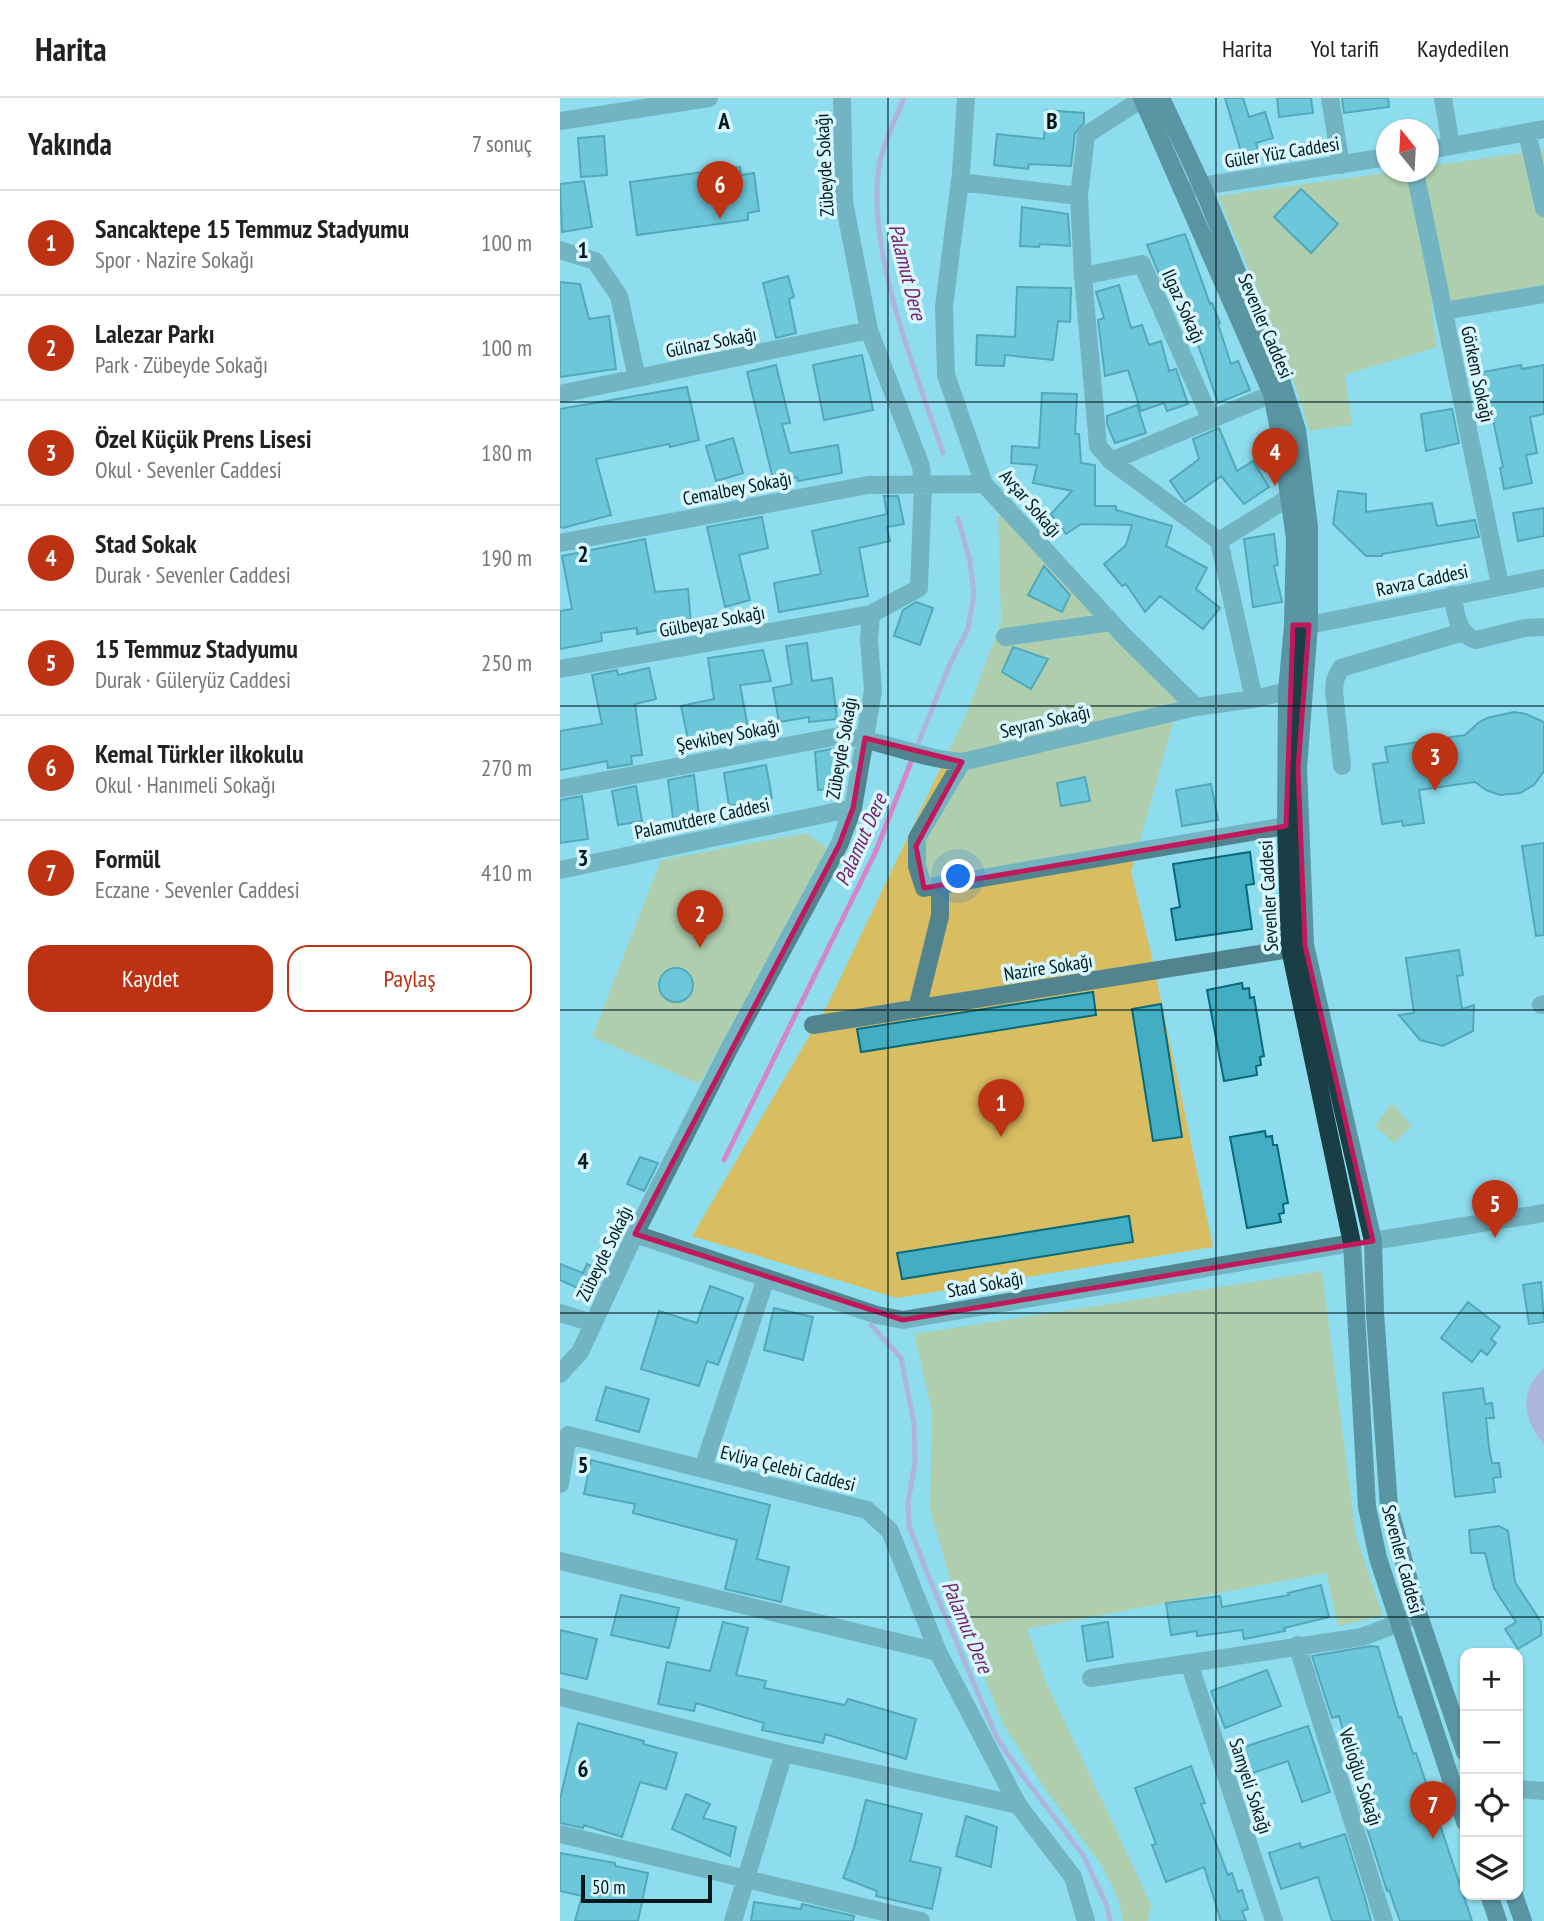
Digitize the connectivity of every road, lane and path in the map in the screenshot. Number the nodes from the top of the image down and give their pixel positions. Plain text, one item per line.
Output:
1 (709, 98) edge
2 (842, 98) edge
3 (966, 98) edge
4 (1144, 98) edge
5 (1161, 98) edge
6 (1329, 98) edge
7 (1443, 98) edge
8 (604, 105) edge
9 (560, 121) edge
10 (1535, 131) edge
11 (1451, 146) junction
12 (1439, 148) edge
13 (1376, 159) edge
14 (1341, 165) junction
15 (960, 182) junction
16 (1417, 182) edge
17 (1202, 186) junction
18 (1184, 191) junction
19 (1079, 196) junction
20 (1544, 208) edge
21 (560, 250) edge
22 (1083, 276) junction
23 (1544, 294) edge
24 (1444, 311) junction
25 (869, 330) junction
26 (638, 378) junction
27 (560, 394) edge
28 (1272, 394) junction
29 (1211, 420) junction
30 (1111, 461) junction
31 (984, 484) junction
32 (923, 485) junction
33 (1290, 497) junction
34 (1219, 541) junction
35 (560, 543) edge
36 (1544, 578) edge
37 (1500, 585) junction
38 (1452, 595) junction
39 (871, 614) junction
40 (1111, 622) junction
41 (1301, 625) junction
42 (1544, 627) edge
43 (1463, 632) junction
44 (1005, 637) dead end
45 (560, 669) edge
46 (1287, 691) junction
47 (1254, 699) junction
48 (1196, 706) junction
49 (865, 738) junction
50 (904, 749) joint
51 (962, 762) junction
52 (1342, 766) dead end
53 (560, 789) edge
54 (853, 808) junction
55 (1286, 826) junction
56 (560, 870) edge
57 (940, 885) junction
58 (1290, 949) junction
59 (917, 1009) junction
60 (813, 1025) dead end
61 (1544, 1213) edge
62 (635, 1234) junction
63 (1373, 1241) junction
64 (1352, 1243) junction
65 (766, 1278) junction
66 (560, 1313) edge
67 (593, 1323) junction
68 (560, 1373) edge
69 (564, 1431) edge
70 (703, 1468) junction
71 (560, 1484) edge
72 (560, 1562) edge
73 (1418, 1613) junction
74 (1399, 1623) junction
75 (1297, 1645) junction
76 (938, 1652) junction
77 (1189, 1663) junction
78 (1091, 1678) dead end
79 (560, 1697) edge
80 (1460, 1737) edge
81 (784, 1753) junction
82 (1523, 1789) edge
83 (1460, 1791) edge
84 (1544, 1791) edge
85 (1018, 1805) junction
86 (560, 1833) edge
87 (746, 1880) junction
88 (1491, 1900) edge
89 (1516, 1900) edge
90 (733, 1921) edge
91 (921, 1921) edge
92 (1086, 1921) edge
93 (1274, 1921) edge
94 (1384, 1921) edge
95 (1498, 1921) edge
96 (1523, 1921) edge

1 - 8 street
2 - 25 street, Zübeyde Sokağı
3 - 15 street, Avşar Sokağı
4 - 18 main road, Sevenler Caddesi
4 - 19 street
5 - 17 main road, Sevenler Caddesi
6 - 14 street
7 - 11 street
8 - 9 street
10 - 11 street
10 - 20 street
11 - 12 street
13 - 14 street, Güler Yüz Caddesi
14 - 17 street, Güler Yüz Caddesi
15 - 19 street
15 - 31 street, Avşar Sokağı
16 - 24 street, Görkem Sokağı
17 - 18 street, Güler Yüz Caddesi
17 - 41 main road, Sevenler Caddesi
18 - 28 main road, Sevenler Caddesi
19 - 22 street
21 - 26 street
22 - 29 street, Ilgaz Sokağı
22 - 30 street
23 - 24 street
24 - 37 street, Görkem Sokağı
25 - 26 street, Gülnaz Sokağı
25 - 32 street, Zübeyde Sokağı
26 - 27 street, Gülnaz Sokağı
28 - 29 street
28 - 33 main road, Sevenler Caddesi
29 - 30 street
30 - 34 street
31 - 32 street, Cemalbey Sokağı
31 - 40 street, Avşar Sokağı
32 - 35 street, Cemalbey Sokağı
32 - 39 street, Zübeyde Sokağı
33 - 34 street
33 - 41 main road, Sevenler Caddesi
34 - 47 street
36 - 37 street, Ravza Caddesi
37 - 38 street, Ravza Caddesi
38 - 41 street, Ravza Caddesi
38 - 43 street
39 - 45 street, Gülbeyaz Sokağı
39 - 49 street, Zübeyde Sokağı
40 - 44 street
40 - 48 street, Avşar Sokağı
41 - 46 main road, Sevenler Caddesi
41 - 63 main road, Sevenler Caddesi
42 - 43 street
43 - 52 street
46 - 47 street
46 - 55 main road, Sevenler Caddesi
47 - 48 street
48 - 51 street, Seyran Sokağı
49 - 50 street, Şevkibey Sokağı
49 - 53 street, Şevkibey Sokağı
49 - 54 street, Zübeyde Sokağı
50 - 51 street, Seyran Sokağı
51 - 57 street
54 - 56 street, Palamutdere Caddesi
54 - 62 street, Zübeyde Sokağı
55 - 57 street
55 - 58 main road, Sevenler Caddesi
57 - 59 street
58 - 59 street, Nazire Sokağı
58 - 64 main road, Sevenler Caddesi
59 - 60 street, Nazire Sokağı
61 - 63 street
62 - 65 street, Stad Sokağı
62 - 67 street, Zübeyde Sokağı
63 - 64 main road
63 - 73 main road, Sevenler Caddesi
64 - 65 street, Stad Sokağı
64 - 74 main road, Sevenler Caddesi
65 - 70 street
66 - 67 street
67 - 68 street, Zübeyde Sokağı
69 - 70 street, Evliya Çelebi Caddesi
69 - 71 street
70 - 76 street, Evliya Çelebi Caddesi
72 - 76 street
73 - 74 street
73 - 80 main road, Sevenler Caddesi
74 - 75 street
74 - 83 main road, Sevenler Caddesi
75 - 77 street
75 - 94 street, Velioğlu Sokağı
76 - 85 street, Evliya Çelebi Caddesi
77 - 78 street
77 - 93 street, Samyeli Sokağı
79 - 81 street
81 - 85 street
81 - 87 street
82 - 84 street
85 - 92 street, Evliya Çelebi Caddesi
86 - 87 street
87 - 90 street
87 - 91 street
88 - 95 main road
89 - 96 main road

